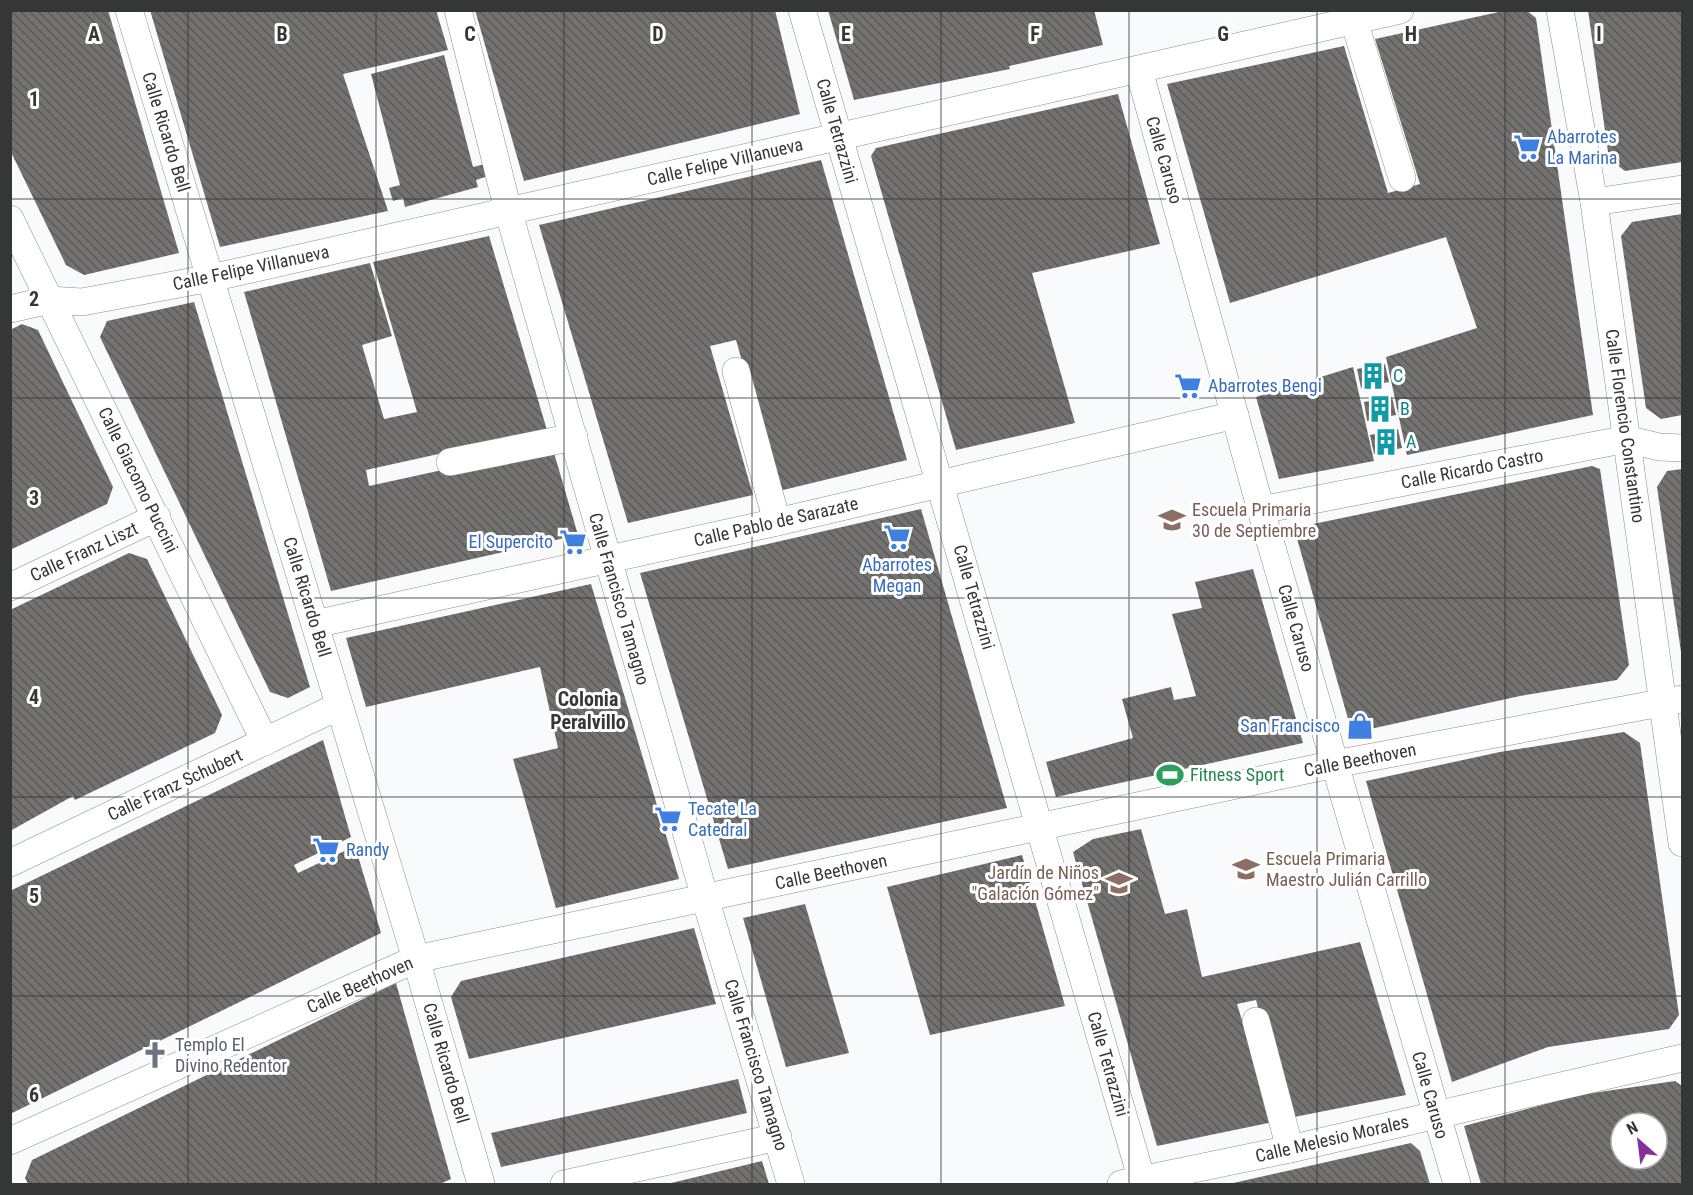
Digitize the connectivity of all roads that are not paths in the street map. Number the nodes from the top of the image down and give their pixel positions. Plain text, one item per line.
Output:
1 (129, 10) edge
2 (458, 10) edge
3 (802, 10) edge
4 (1400, 10) edge
5 (1560, 10) edge
6 (1354, 16) edge
7 (1139, 70) junction
8 (838, 136) junction
9 (1402, 178) dead end
10 (1683, 189) edge
11 (1594, 202) junction
12 (508, 210) junction
13 (10, 219) edge
14 (211, 278) junction
15 (49, 300) junction
16 (10, 309) edge
17 (736, 371) dead end
18 (1235, 415) junction
19 (574, 437) junction
20 (1627, 440) junction
21 (1683, 448) edge
22 (450, 462) dead end
23 (941, 482) junction
24 (1262, 510) junction
25 (157, 517) junction
26 (777, 522) junction
27 (608, 560) junction
28 (10, 587) edge
29 (315, 624) junction
30 (1673, 700) edge
31 (339, 706) junction
32 (265, 742) junction
33 (1335, 764) junction
34 (1039, 829) junction
35 (1683, 843) edge
36 (10, 863) edge
37 (705, 898) junction
38 (417, 959) junction
39 (1256, 1021) dead end
40 (1683, 1058) edge
41 (1436, 1115) junction
42 (777, 1137) junction
43 (10, 1141) edge
44 (1290, 1149) junction
45 (1135, 1183) edge
46 (481, 1185) edge
47 (564, 1185) edge
48 (791, 1185) edge
49 (1457, 1185) edge

1 - 14 street, Calle Ricardo Bell
2 - 12 street, Calle Francisco Tamagno
3 - 8 street, Calle Tetrazzini
4 - 6 street, Calle Felipe Villanueva
5 - 11 street, Calle Florencio Constantino
6 - 7 street, Calle Felipe Villanueva
6 - 9 street
7 - 8 street, Calle Felipe Villanueva
7 - 18 street, Calle Caruso
8 - 12 street, Calle Felipe Villanueva
8 - 23 street, Calle Tetrazzini
10 - 11 street
11 - 20 street, Calle Florencio Constantino
12 - 14 street, Calle Felipe Villanueva
12 - 19 street, Calle Francisco Tamagno
13 - 15 street, Calle Giacomo Puccini
14 - 15 street, Calle Felipe Villanueva
14 - 29 street, Calle Ricardo Bell
15 - 16 street, Calle Felipe Villanueva
15 - 25 street, Calle Giacomo Puccini
17 - 26 street
18 - 23 street, Calle Pablo de Sarazate
18 - 24 street, Calle Caruso
19 - 22 street
19 - 27 street, Calle Francisco Tamagno
20 - 21 street, Calle Ricardo Castro
20 - 24 street, Calle Ricardo Castro
20 - 30 street, Calle Florencio Constantino
23 - 26 street, Calle Pablo de Sarazate
23 - 34 street, Calle Tetrazzini
24 - 33 street, Calle Caruso
25 - 28 street, Calle Franz Liszt
25 - 32 street, Calle Giacomo Puccini
26 - 27 street, Calle Pablo de Sarazate
27 - 29 street, Calle Pablo de Sarazate
27 - 37 street, Calle Francisco Tamagno
29 - 31 street, Calle Ricardo Bell
30 - 33 street, Calle Beethoven
30 - 35 street, Calle Florencio Constantino
31 - 32 street, Calle Franz Schubert
31 - 38 street, Calle Ricardo Bell
32 - 36 street, Calle Franz Schubert
33 - 34 street, Calle Beethoven
33 - 41 street, Calle Caruso
34 - 37 street, Calle Beethoven
34 - 45 street, Calle Tetrazzini
37 - 38 street, Calle Beethoven
37 - 42 street, Calle Francisco Tamagno
38 - 43 street, Calle Beethoven
38 - 46 street, Calle Ricardo Bell
39 - 44 street
40 - 41 street, Calle Melesio Morales
41 - 44 street, Calle Melesio Morales
41 - 49 street, Calle Caruso
42 - 47 street
42 - 48 street, Calle Francisco Tamagno
44 - 45 street, Calle Melesio Morales

